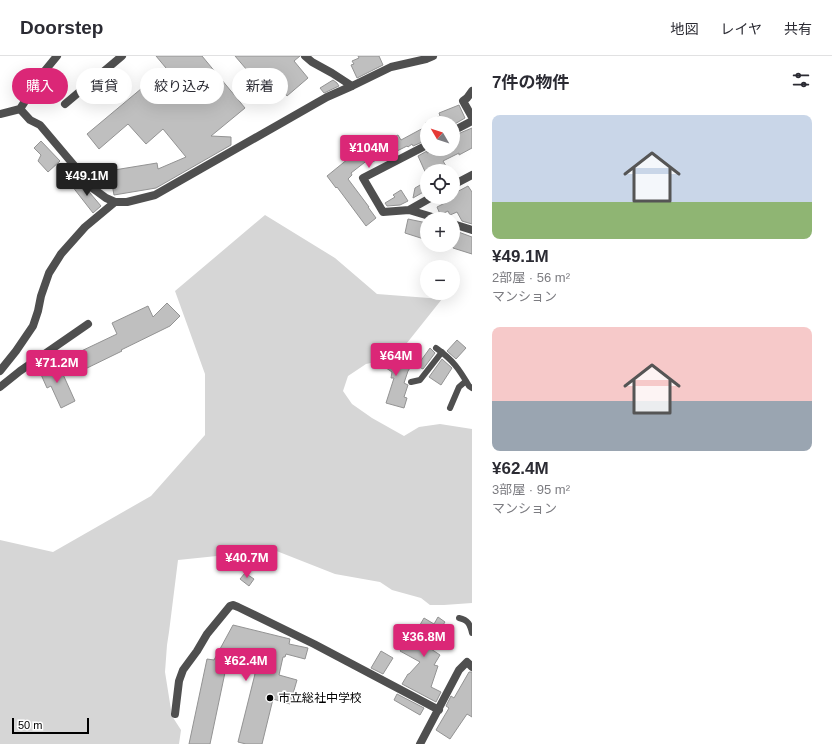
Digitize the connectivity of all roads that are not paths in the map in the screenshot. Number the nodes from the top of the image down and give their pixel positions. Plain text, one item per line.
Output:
1 (57, 56) edge
2 (122, 56) edge
3 (305, 56) edge
4 (433, 56) edge
5 (352, 86) junction
6 (472, 91) edge
7 (68, 101) edge
8 (20, 109) junction
9 (0, 114) edge
10 (472, 117) edge
11 (472, 121) edge
12 (460, 127) edge
13 (420, 149) edge
14 (472, 175) edge
15 (460, 181) edge
16 (115, 202) junction
17 (420, 204) edge
18 (409, 210) junction
19 (420, 213) edge
20 (460, 226) edge
21 (472, 230) edge
22 (88, 324) dead end
23 (436, 348) dead end
24 (442, 352) junction
25 (0, 371) edge
26 (466, 381) junction
27 (411, 382) dead end
28 (0, 387) edge
29 (472, 388) edge
30 (450, 408) dead end
31 (459, 618) dead end
32 (472, 633) edge
33 (470, 662) edge
34 (439, 710) junction
35 (174, 714) dead end
36 (420, 744) edge

1 - 8 street
2 - 7 street
3 - 5 street
4 - 5 street
5 - 16 street
6 - 10 street
8 - 9 street
8 - 16 street
11 - 12 street
13 - 18 street
14 - 15 street
16 - 25 street
17 - 18 street
18 - 19 street
20 - 21 street
22 - 28 street
23 - 24 lane
24 - 26 lane
24 - 27 lane
26 - 29 lane
26 - 30 lane
31 - 32 lane
33 - 34 street
34 - 35 street
34 - 36 street

